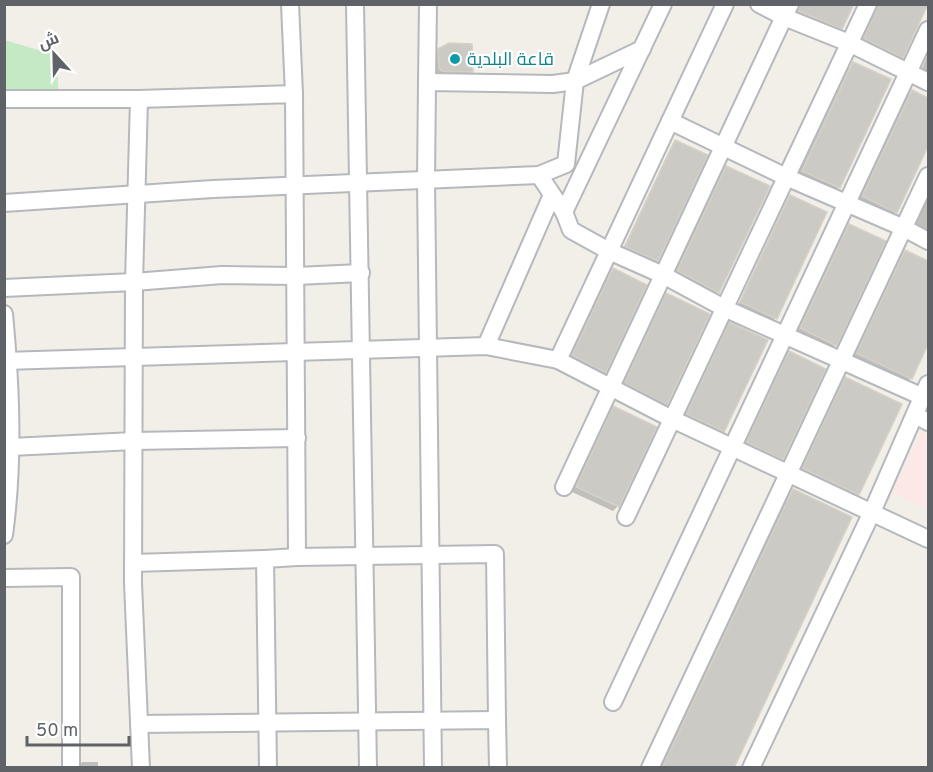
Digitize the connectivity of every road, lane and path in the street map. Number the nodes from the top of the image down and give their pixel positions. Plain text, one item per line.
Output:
1 (290, 4) edge
2 (355, 4) edge
3 (428, 4) edge
4 (601, 4) edge
5 (663, 4) edge
6 (725, 4) edge
7 (759, 4) edge
8 (868, 4) edge
9 (787, 11) edge
10 (928, 30) edge
11 (849, 44) junction
12 (642, 49) junction
13 (909, 72) junction
14 (575, 81) junction
15 (427, 82) junction
16 (928, 82) edge
17 (294, 94) junction
18 (4, 99) edge
19 (139, 99) junction
20 (670, 121) junction
21 (724, 145) junction
22 (539, 176) junction
23 (928, 176) edge
24 (786, 177) junction
25 (426, 180) junction
26 (360, 183) junction
27 (295, 186) junction
28 (136, 195) junction
29 (552, 195) junction
30 (4, 203) edge
31 (847, 204) junction
32 (564, 212) junction
33 (904, 228) junction
34 (928, 241) edge
35 (609, 251) junction
36 (361, 273) junction
37 (663, 275) junction
38 (296, 276) junction
39 (134, 282) junction
40 (4, 288) edge
41 (724, 308) junction
42 (4, 314) edge
43 (786, 334) junction
44 (486, 346) junction
45 (428, 347) junction
46 (362, 350) junction
47 (296, 352) junction
48 (134, 357) junction
49 (558, 360) junction
50 (842, 360) junction
51 (6, 361) edge
52 (611, 386) junction
53 (926, 391) edge
54 (922, 418) edge
55 (672, 419) junction
56 (297, 438) junction
57 (134, 441) junction
58 (733, 446) junction
59 (11, 447) junction
60 (789, 472) junction
61 (564, 487) dead end
62 (872, 512) junction
63 (626, 517) dead end
64 (4, 535) edge
65 (928, 539) edge
66 (431, 554) junction
67 (297, 557) junction
68 (366, 557) junction
69 (265, 559) junction
70 (134, 563) junction
71 (4, 578) edge
72 (613, 702) dead end
73 (497, 720) junction
74 (368, 722) junction
75 (433, 722) junction
76 (268, 723) junction
77 (139, 724) junction
78 (71, 768) edge
79 (141, 768) edge
80 (268, 768) edge
81 (368, 768) edge
82 (434, 768) edge
83 (498, 768) edge
84 (650, 768) edge
85 (750, 768) edge

1 - 17 street
2 - 26 street
3 - 15 street
4 - 14 street
5 - 12 street
6 - 20 street
7 - 9 street
8 - 11 street
9 - 11 street
9 - 21 street
10 - 13 street
11 - 13 street
11 - 24 street
12 - 14 street
12 - 32 street
13 - 16 street
13 - 31 street
14 - 15 street
14 - 22 street
15 - 25 street
17 - 19 street
17 - 27 street
18 - 19 street
19 - 28 street
20 - 21 street
20 - 35 street
21 - 24 street
21 - 37 street
22 - 25 street
22 - 29 street
23 - 33 street
24 - 31 street
24 - 41 street
25 - 26 street
25 - 45 street
26 - 27 street
26 - 36 street
27 - 28 street
27 - 38 street
28 - 30 street
28 - 39 street
29 - 32 street
29 - 44 street
31 - 33 street
31 - 43 street
32 - 35 street
33 - 34 street
33 - 50 street
35 - 37 street
35 - 49 street
36 - 38 street
36 - 46 street
37 - 41 street
37 - 52 street
38 - 39 street
38 - 47 street
39 - 40 street
39 - 48 street
41 - 43 street
41 - 55 street
42 - 51 street
43 - 50 street
43 - 58 street
44 - 45 street
44 - 49 street
45 - 46 street
45 - 66 street
46 - 47 street
46 - 68 street
47 - 48 street
47 - 56 street
48 - 51 street
48 - 57 street
49 - 52 street
50 - 53 street
50 - 60 street
51 - 59 street
52 - 55 street
52 - 61 street
53 - 54 street
54 - 62 street
55 - 58 street
55 - 63 street
56 - 57 street
56 - 67 street
57 - 59 street
57 - 70 street
58 - 60 street
58 - 72 street
59 - 64 street
60 - 62 street
60 - 84 street
62 - 65 street
62 - 85 street
66 - 68 street
66 - 73 street
66 - 75 street
67 - 68 street
67 - 69 street
68 - 74 street
69 - 70 street
69 - 76 street
70 - 77 street
71 - 78 street
73 - 75 street
73 - 83 street
74 - 75 street
74 - 76 street
74 - 81 street
75 - 82 street
76 - 77 street
76 - 80 street
77 - 79 street

